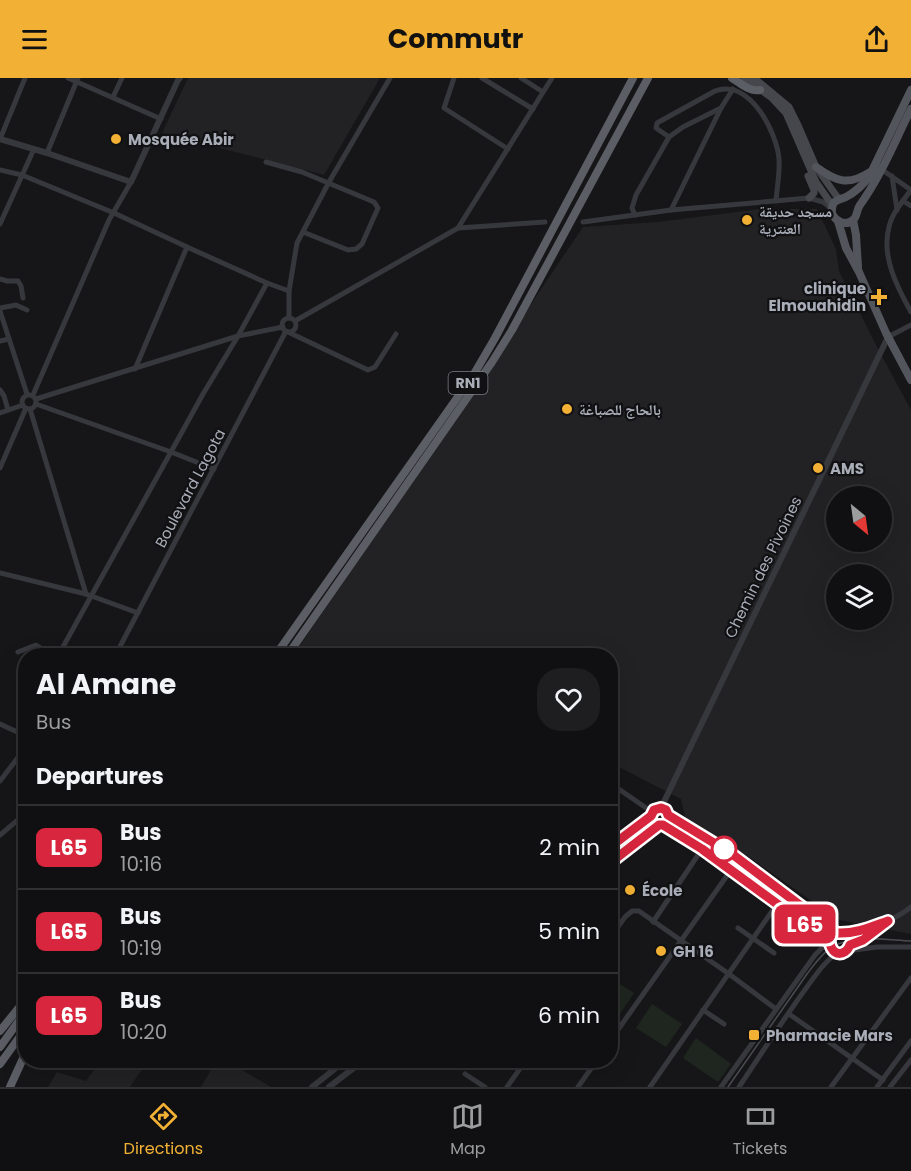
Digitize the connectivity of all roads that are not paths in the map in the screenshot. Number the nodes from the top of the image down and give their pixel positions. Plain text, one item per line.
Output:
1 (25, 78) edge
2 (68, 78) edge
3 (122, 78) edge
4 (390, 78) edge
5 (454, 78) edge
6 (482, 78) edge
7 (521, 78) edge
8 (552, 78) edge
9 (631, 78) edge
10 (649, 78) edge
11 (732, 78) edge
12 (744, 78) edge
13 (754, 78) edge
14 (179, 79) edge
15 (77, 80) edge
16 (733, 89) junction
17 (760, 90) junction
18 (911, 90) edge
19 (543, 92) junction
20 (113, 97) junction
21 (721, 108) junction
22 (533, 109) junction
23 (911, 109) edge
24 (161, 119) junction
25 (669, 137) junction
26 (0, 139) edge
27 (34, 149) junction
28 (508, 149) junction
29 (801, 151) junction
30 (47, 153) junction
31 (266, 162) dead end
32 (816, 167) junction
33 (877, 169) junction
34 (0, 170) edge
35 (22, 175) junction
36 (892, 177) junction
37 (131, 182) junction
38 (329, 182) junction
39 (842, 197) junction
40 (809, 198) junction
41 (776, 201) junction
42 (903, 201) junction
43 (911, 206) edge
44 (832, 207) junction
45 (858, 207) junction
46 (671, 210) junction
47 (897, 210) junction
48 (114, 213) junction
49 (635, 214) junction
50 (853, 220) junction
51 (838, 221) junction
52 (545, 222) dead end
53 (583, 222) dead end
54 (0, 224) edge
55 (458, 228) junction
56 (303, 232) junction
57 (187, 247) junction
58 (859, 272) junction
59 (0, 279) edge
60 (267, 283) junction
61 (289, 291) junction
62 (911, 294) edge
63 (23, 298) dead end
64 (903, 298) junction
65 (0, 310) edge
66 (27, 310) dead end
67 (911, 312) edge
68 (292, 320) junction
69 (911, 325) edge
70 (286, 330) junction
71 (396, 334) dead end
72 (238, 336) junction
73 (888, 337) junction
74 (9, 339) junction
75 (0, 341) edge
76 (135, 369) junction
77 (911, 380) edge
78 (0, 390) edge
79 (33, 398) junction
80 (26, 408) junction
81 (8, 410) junction
82 (0, 413) edge
83 (171, 452) junction
84 (0, 468) edge
85 (214, 469) junction
86 (0, 573) edge
87 (89, 596) junction
88 (138, 613) junction
89 (60, 648) edge
90 (119, 648) edge
91 (281, 648) edge
92 (293, 648) edge
93 (0, 724) edge
94 (18, 732) edge
95 (18, 757) edge
96 (0, 781) edge
97 (618, 789) edge
98 (661, 808) junction
99 (652, 814) junction
100 (668, 815) junction
101 (18, 820) edge
102 (661, 825) junction
103 (0, 836) edge
104 (618, 841) edge
105 (702, 849) junction
106 (618, 857) edge
107 (731, 870) junction
108 (777, 904) junction
109 (911, 907) edge
110 (888, 921) junction
111 (653, 922) junction
112 (618, 927) edge
113 (738, 928) dead end
114 (841, 934) junction
115 (754, 939) junction
116 (681, 941) junction
117 (830, 944) junction
118 (911, 947) edge
119 (849, 948) junction
120 (774, 953) dead end
121 (838, 953) junction
122 (729, 974) junction
123 (911, 978) edge
124 (18, 1009) edge
125 (776, 1009) junction
126 (703, 1010) junction
127 (789, 1014) junction
128 (18, 1022) edge
129 (724, 1024) dead end
130 (618, 1030) edge
131 (0, 1031) edge
132 (18, 1039) edge
133 (911, 1041) edge
134 (0, 1047) edge
135 (852, 1059) junction
136 (911, 1060) edge
137 (0, 1064) edge
138 (19, 1068) edge
139 (336, 1068) edge
140 (354, 1068) edge
141 (520, 1068) edge
142 (591, 1068) edge
143 (465, 1074) dead end
144 (883, 1080) junction
145 (651, 1084) edge
146 (10, 1087) edge
147 (312, 1087) edge
148 (329, 1087) edge
149 (485, 1087) edge
150 (507, 1087) edge
151 (578, 1087) edge
152 (661, 1087) edge
153 (721, 1087) edge
154 (739, 1087) edge
155 (831, 1087) edge
156 (877, 1087) edge
157 (890, 1087) edge

1 - 26 street
2 - 15 street
3 - 20 street
4 - 38 street
5 - 28 street
6 - 22 street
7 - 19 street
8 - 19 street
9 - 91 highway, RN1
10 - 92 highway, RN1
11 - 17 highway
12 - 17 main road
13 - 32 main road
14 - 24 street
15 - 20 street
15 - 30 street
16 - 21 street
16 - 25 street
16 - 41 street
17 - 29 main road
18 - 33 main road
19 - 22 street
20 - 24 street
21 - 25 street
21 - 46 street
22 - 28 street
23 - 33 main road
24 - 37 street
25 - 49 street
26 - 27 street
27 - 30 street
27 - 35 street
28 - 55 street
29 - 40 main road
29 - 44 main road
30 - 37 street
31 - 38 street
32 - 33 main road
32 - 39 main road
33 - 36 street
33 - 39 main road
33 - 45 main road
34 - 35 street
35 - 48 street
35 - 54 street
36 - 42 street
36 - 47 street
37 - 48 street
38 - 56 street
38 - 56 street
39 - 44 main road
39 - 45 main road
40 - 41 street
40 - 44 street
41 - 46 street
42 - 43 street
42 - 47 street
44 - 51 main road
45 - 50 main road
46 - 49 street
47 - 64 street
48 - 57 street
48 - 79 street
49 - 53 street
50 - 51 main road
50 - 58 main road
51 - 58 main road
52 - 55 street
55 - 68 street
56 - 61 street
57 - 60 street
57 - 76 street
58 - 73 main road
59 - 63 street
60 - 61 street
60 - 72 street
61 - 68 street
62 - 64 street
64 - 67 street
65 - 66 street
65 - 74 street
68 - 70 street
68 - 70 street
69 - 73 street
70 - 71 street
70 - 72 street
70 - 85 street, Boulevard Lagota
72 - 76 street
72 - 83 street
73 - 77 main road
73 - 98 street, Chemin des Pivoines
74 - 75 street
74 - 79 street
76 - 79 street
78 - 81 street
79 - 80 street
79 - 80 street
79 - 83 street
80 - 81 street
80 - 84 street
80 - 87 street
81 - 82 street
83 - 85 street
83 - 87 street
85 - 88 street, Boulevard Lagota
86 - 87 street
87 - 88 street
87 - 89 street
88 - 90 street, Boulevard Lagota
93 - 94 street
95 - 96 street
97 - 99 street
98 - 99 street
98 - 100 street
99 - 102 street
99 - 104 street
100 - 102 street
100 - 114 street
101 - 103 street
102 - 105 street
102 - 106 street
105 - 107 street
105 - 111 street
107 - 108 street
107 - 116 street
108 - 115 street
108 - 117 street
109 - 110 street
110 - 114 street
110 - 119 street
111 - 112 street
111 - 116 street
113 - 115 street
114 - 117 street
114 - 119 street
115 - 120 street
115 - 122 street
116 - 122 street
116 - 130 street
117 - 121 street
117 - 125 street
118 - 119 street
119 - 121 street
121 - 127 street
122 - 125 street
122 - 126 street
123 - 135 street
124 - 131 highway
125 - 153 street
126 - 129 street
126 - 145 street
127 - 135 street
127 - 154 street
128 - 134 highway
132 - 137 highway
133 - 144 street
135 - 144 street
135 - 155 street
136 - 157 street
138 - 146 highway
139 - 147 street
140 - 148 street
141 - 150 street
142 - 151 street
143 - 149 street
144 - 156 street
145 - 152 street

